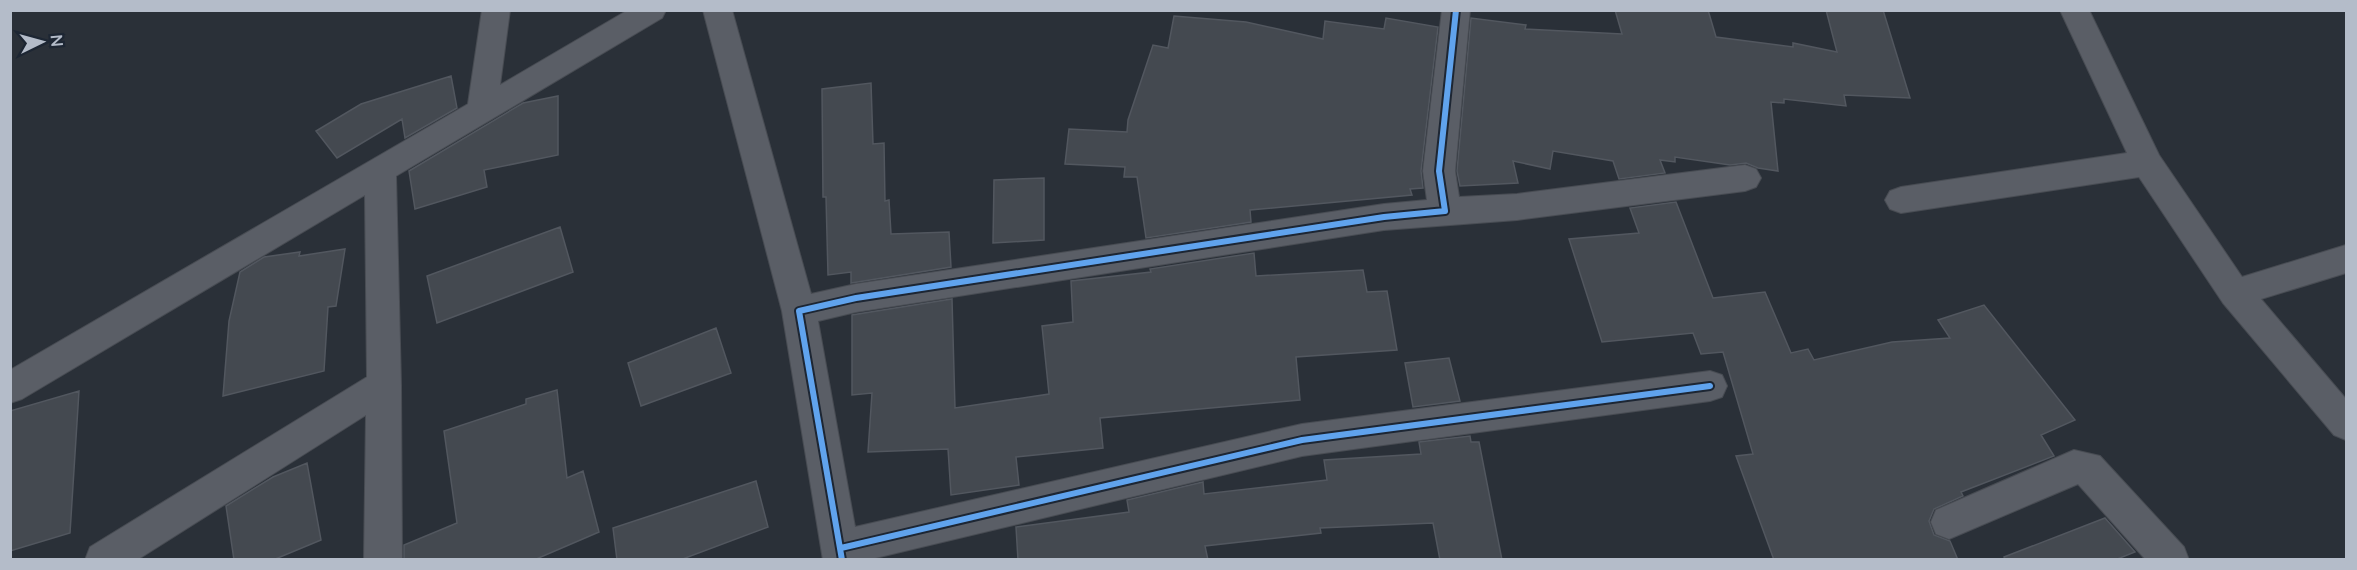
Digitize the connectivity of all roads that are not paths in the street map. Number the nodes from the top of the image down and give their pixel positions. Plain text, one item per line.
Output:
1 (496, 10) edge
2 (652, 10) edge
3 (717, 10) edge
4 (1456, 10) edge
5 (2074, 10) edge
6 (482, 109) junction
7 (2147, 163) junction
8 (380, 169) junction
9 (1745, 178) dead end
10 (1901, 200) dead end
11 (1445, 211) junction
12 (2346, 259) edge
13 (2235, 293) junction
14 (799, 311) junction
15 (384, 385) junction
16 (1710, 386) dead end
17 (10, 388) edge
18 (2346, 424) edge
19 (1949, 522) dead end
20 (842, 554) edge
21 (103, 560) edge
22 (383, 560) edge
23 (2171, 560) edge

1 - 6 street
2 - 6 street
3 - 14 street
4 - 11 street
5 - 7 street
6 - 8 street
7 - 10 street
7 - 13 street
8 - 15 street
8 - 17 street
9 - 11 street
11 - 14 street
12 - 13 street
13 - 18 street
14 - 20 street
15 - 21 street
15 - 22 street
16 - 20 street
19 - 23 street

